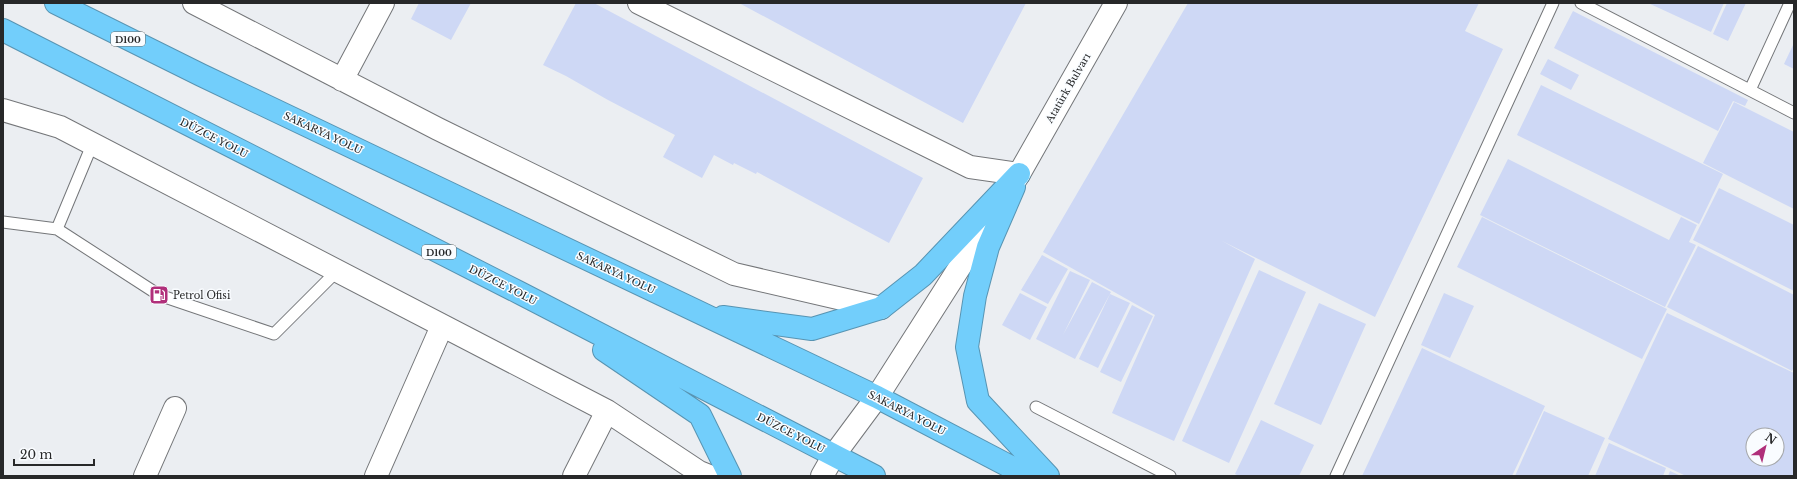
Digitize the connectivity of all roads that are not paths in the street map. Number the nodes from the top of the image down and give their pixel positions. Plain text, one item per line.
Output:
1 (56, 3) edge
2 (81, 3) edge
3 (194, 3) edge
4 (383, 3) edge
5 (639, 3) edge
6 (1115, 3) edge
7 (1553, 3) edge
8 (1580, 3) edge
9 (1790, 3) edge
10 (3, 30) edge
11 (201, 75) junction
12 (342, 80) junction
13 (1750, 90) junction
14 (3, 110) edge
15 (1794, 113) edge
16 (92, 145) junction
17 (1019, 174) junction
18 (3, 222) edge
19 (57, 229) junction
20 (336, 271) junction
21 (520, 294) junction
22 (881, 308) junction
23 (703, 314) junction
24 (442, 326) junction
25 (877, 397) junction
26 (1036, 407) dead end
27 (175, 408) dead end
28 (607, 411) junction
29 (834, 455) junction
30 (145, 476) edge
31 (376, 476) edge
32 (574, 476) edge
33 (709, 476) edge
34 (730, 476) edge
35 (822, 476) edge
36 (874, 476) edge
37 (1028, 476) edge
38 (1048, 476) edge
39 (1170, 476) edge
40 (1336, 476) edge

1 - 11 highway, D100
2 - 11 highway
3 - 12 street
4 - 12 street
5 - 17 street
6 - 17 street, Atatürk Bulvarı
7 - 40 lane
8 - 13 lane
9 - 13 lane
10 - 21 highway, DÜZCE YOLU / D100
11 - 23 highway, SAKARYA YOLU / D100
12 - 22 street
13 - 15 lane
14 - 16 street
16 - 19 lane
16 - 20 street
17 - 22 highway
17 - 25 street, Atatürk Bulvarı
17 - 38 highway
18 - 19 lane
19 - 20 lane
20 - 24 street
21 - 29 highway, DÜZCE YOLU / D100
21 - 34 highway
22 - 23 highway
23 - 25 highway, SAKARYA YOLU / D100
24 - 28 street
24 - 31 street
25 - 29 street, Atatürk Bulvarı
25 - 37 highway, SAKARYA YOLU / D100
26 - 39 lane
27 - 30 street
28 - 32 street
28 - 33 street
29 - 35 street, Atatürk Bulvarı
29 - 36 highway, DÜZCE YOLU / D100

